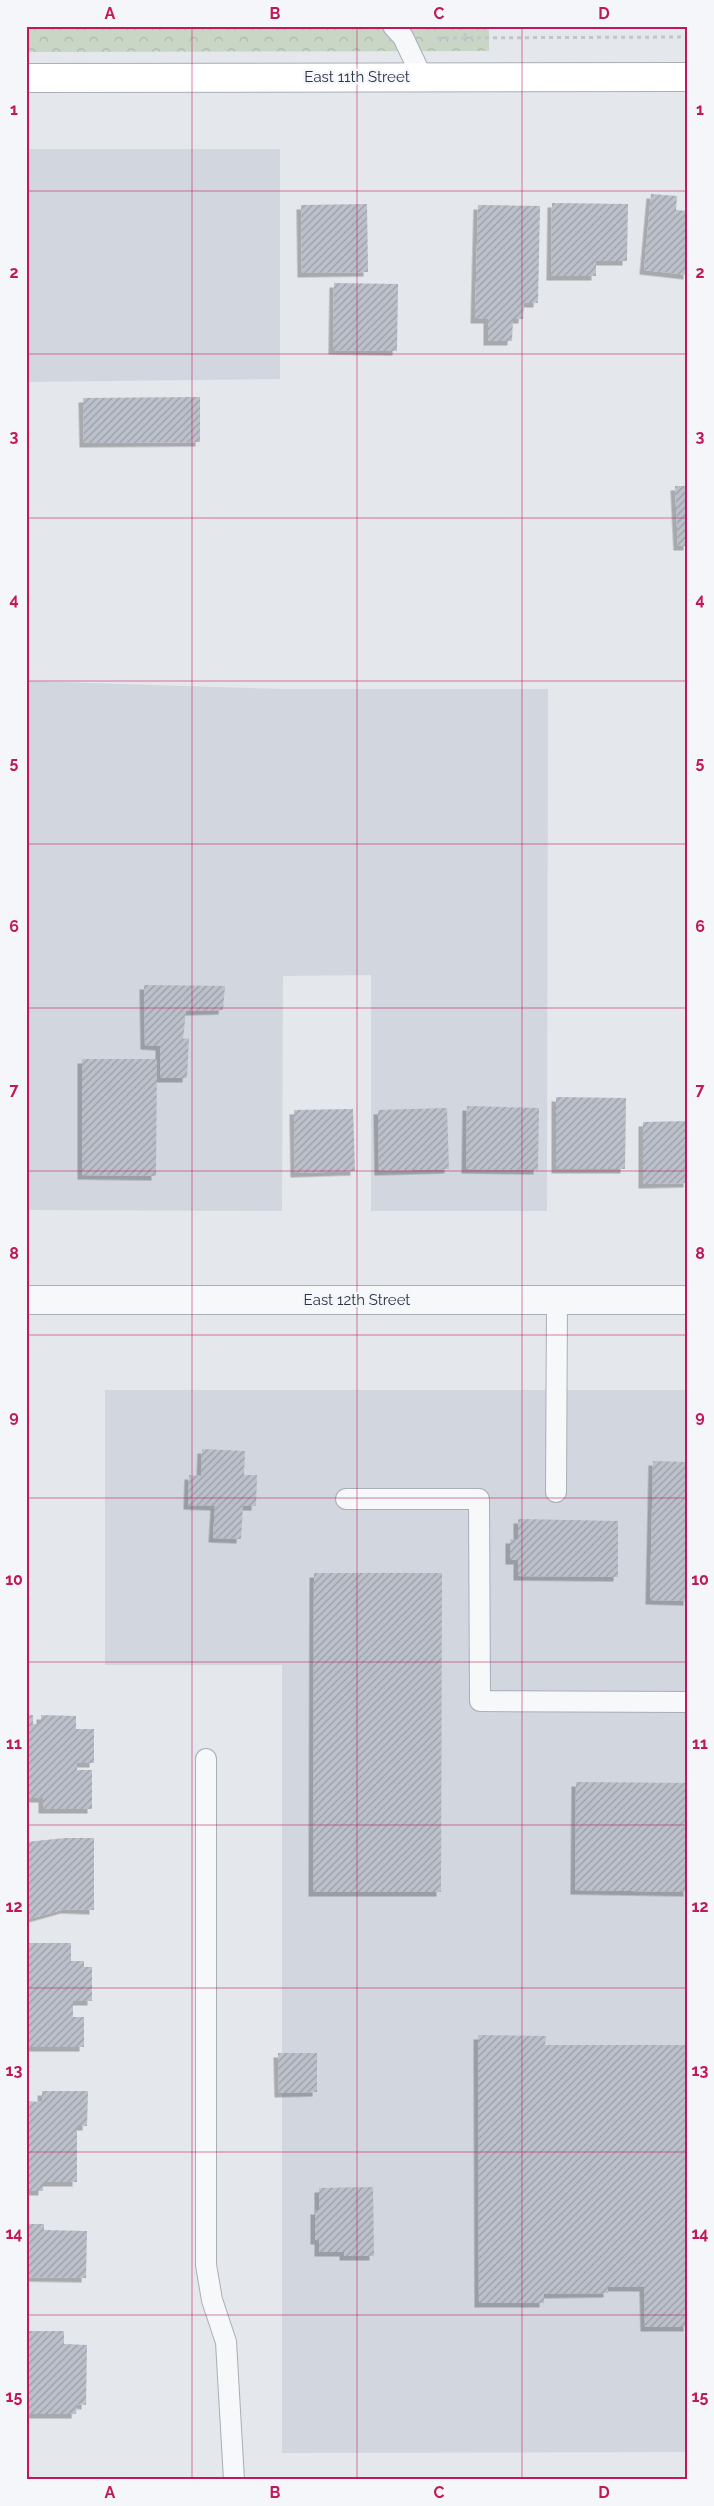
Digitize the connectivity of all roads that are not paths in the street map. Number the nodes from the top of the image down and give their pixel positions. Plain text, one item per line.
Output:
1 (393, 26) edge
2 (422, 77) junction
3 (688, 77) edge
4 (26, 78) edge
5 (26, 1300) edge
6 (557, 1300) junction
7 (688, 1300) edge
8 (556, 1492) dead end
9 (346, 1499) dead end
10 (688, 1702) edge
11 (206, 1759) dead end
12 (234, 2480) edge

1 - 2 lane
2 - 3 main road, East 11th Street
2 - 4 main road, East 11th Street
5 - 6 street, East 12th Street
6 - 7 street, East 12th Street
6 - 8 lane
9 - 10 lane
11 - 12 lane

